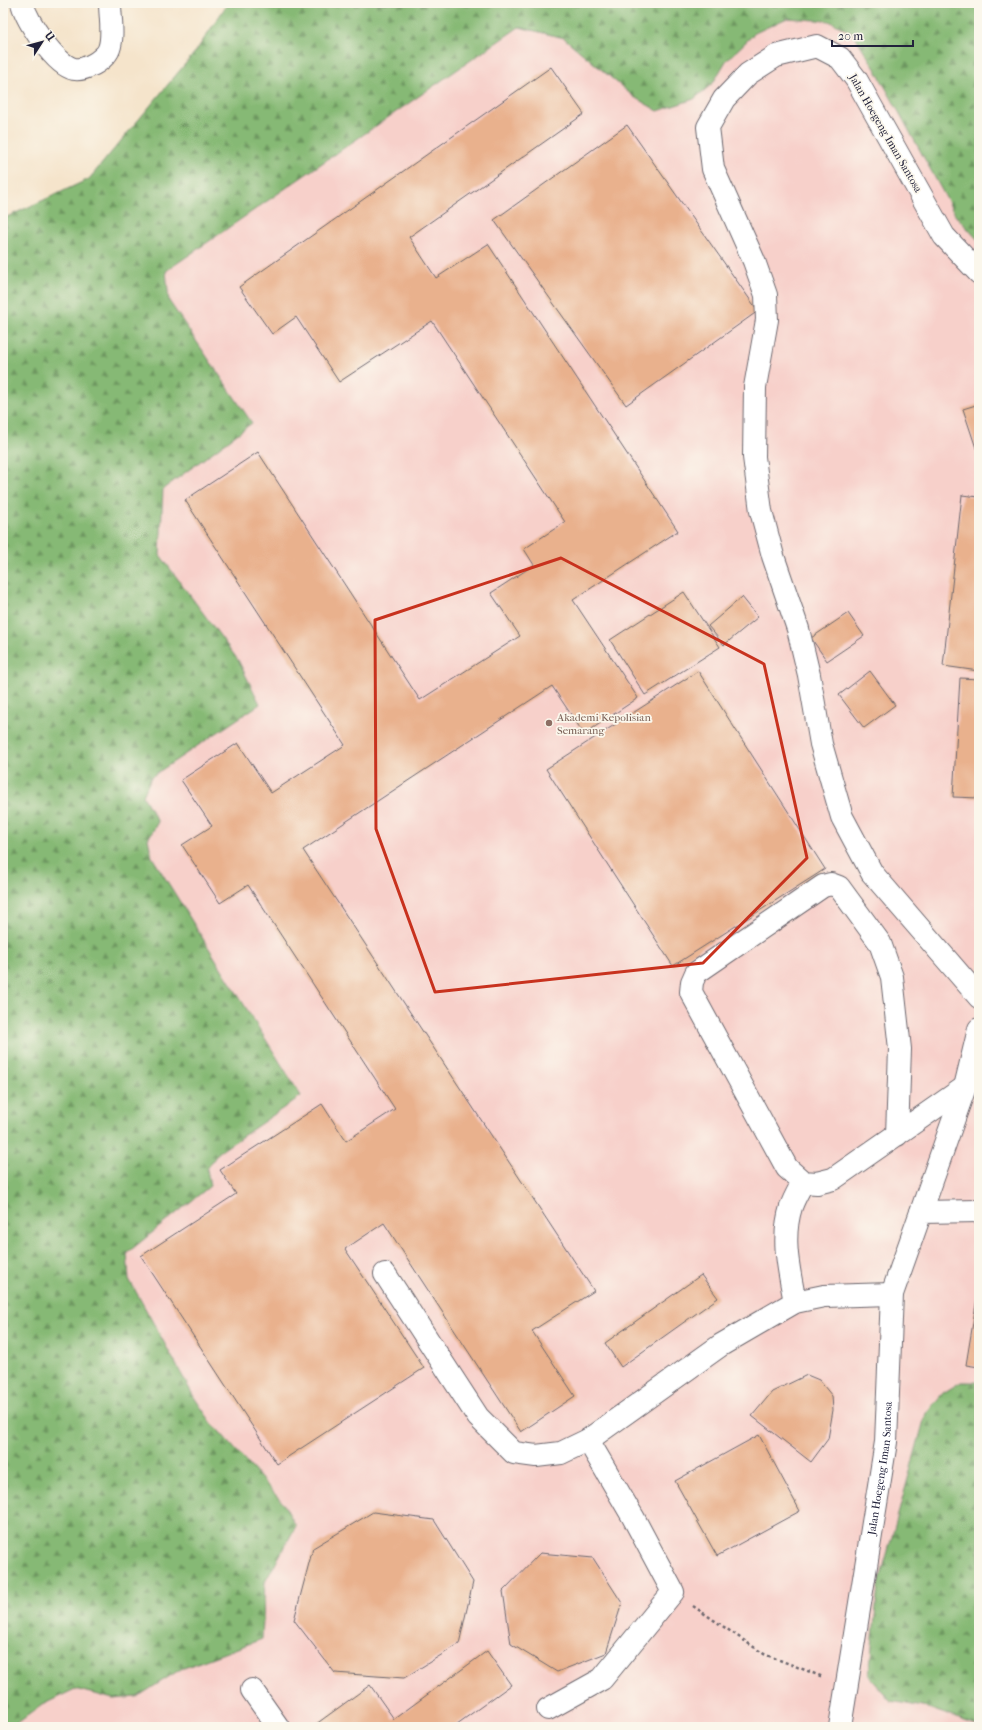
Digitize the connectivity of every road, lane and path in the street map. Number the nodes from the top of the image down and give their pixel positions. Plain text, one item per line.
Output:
1 (22, 3) edge
2 (110, 3) edge
3 (979, 273) edge
4 (979, 997) edge
5 (979, 1029) edge
6 (965, 1087) junction
7 (897, 1134) junction
8 (803, 1182) junction
9 (979, 1211) edge
10 (921, 1212) junction
11 (385, 1274) dead end
12 (892, 1294) junction
13 (795, 1302) junction
14 (588, 1440) junction
15 (673, 1592) junction
16 (846, 1686) junction
17 (252, 1690) dead end
18 (548, 1709) dead end
19 (278, 1727) edge
20 (840, 1727) edge

1 - 2 lane
3 - 4 lane, Jalan Hoegeng Iman Santosa
5 - 6 lane, Jalan Hoegeng Iman Santosa
6 - 7 lane
6 - 10 lane, Jalan Hoegeng Iman Santosa
7 - 8 lane
7 - 8 lane
8 - 13 lane
9 - 10 lane
10 - 12 lane, Jalan Hoegeng Iman Santosa
11 - 14 lane
12 - 13 lane
12 - 16 lane, Jalan Hoegeng Iman Santosa
13 - 14 lane
14 - 15 lane
15 - 16 path
15 - 18 lane
16 - 20 lane, Jalan Hoegeng Iman Santosa
17 - 19 lane

